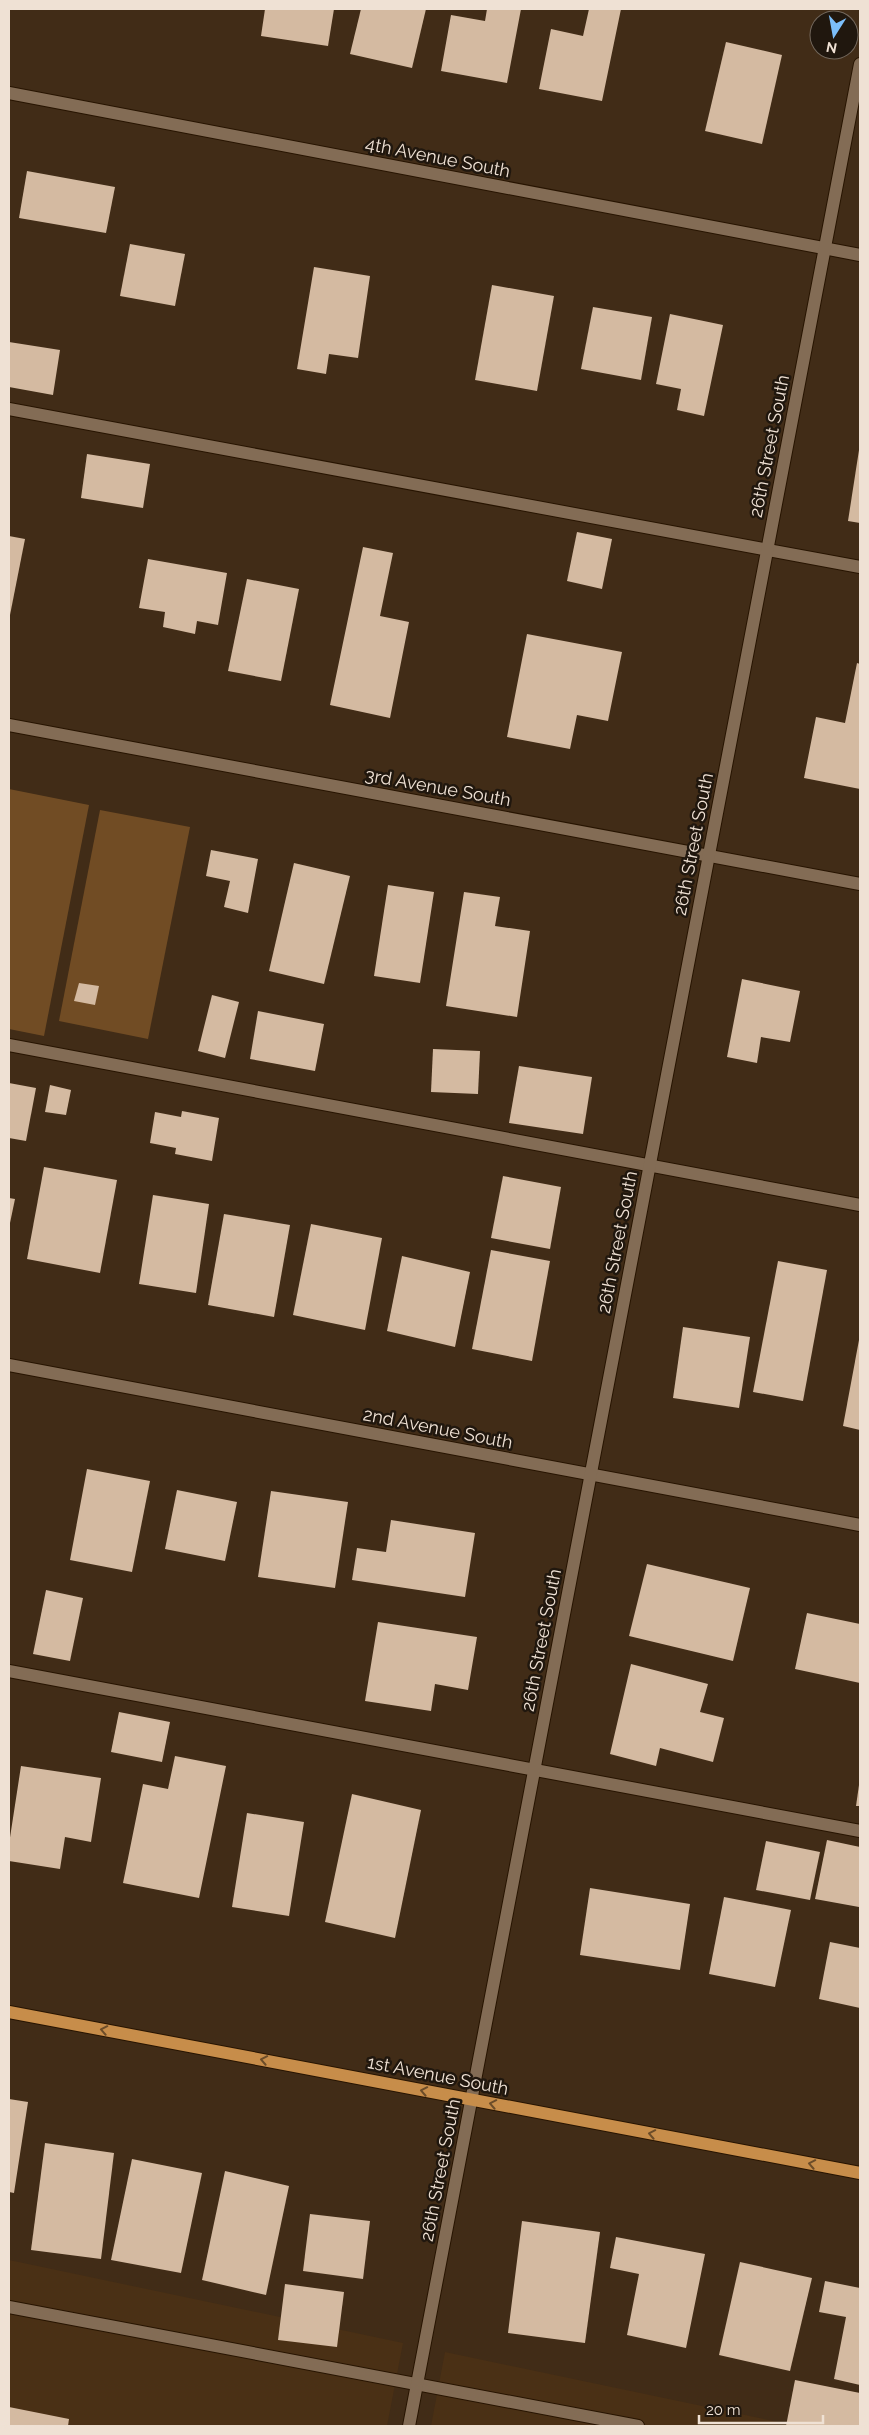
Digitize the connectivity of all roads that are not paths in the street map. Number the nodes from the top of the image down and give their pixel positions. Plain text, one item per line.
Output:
1 (860, 64) edge
2 (9, 94) edge
3 (824, 248) junction
4 (860, 255) edge
5 (9, 409) edge
6 (767, 549) junction
7 (860, 567) edge
8 (9, 725) edge
9 (708, 855) junction
10 (860, 884) edge
11 (9, 1045) edge
12 (649, 1166) junction
13 (860, 1205) edge
14 (9, 1365) edge
15 (590, 1475) junction
16 (860, 1525) edge
17 (9, 1671) edge
18 (534, 1770) junction
19 (860, 1831) edge
20 (9, 2012) edge
21 (471, 2100) junction
22 (860, 2173) edge
23 (9, 2307) edge
24 (417, 2385) junction
25 (409, 2426) edge
26 (638, 2426) edge

1 - 3 street, 26th Street South
2 - 3 street, 4th Avenue South
3 - 4 street, 4th Avenue South
3 - 6 street, 26th Street South
5 - 6 street
6 - 7 street
6 - 9 street, 26th Street South
8 - 9 street, 3rd Avenue South
9 - 10 street, 3rd Avenue South
9 - 12 street, 26th Street South
11 - 12 street
12 - 13 street
12 - 15 street, 26th Street South
14 - 15 street, 2nd Avenue South
15 - 16 street, 2nd Avenue South
15 - 18 street, 26th Street South
17 - 18 street
18 - 19 street
18 - 21 street, 26th Street South
21 -> 20 main road, 1st Avenue South
22 -> 21 main road, 1st Avenue South
21 - 24 street, 26th Street South
23 - 24 street
24 - 25 street, 26th Street South
24 - 26 street

